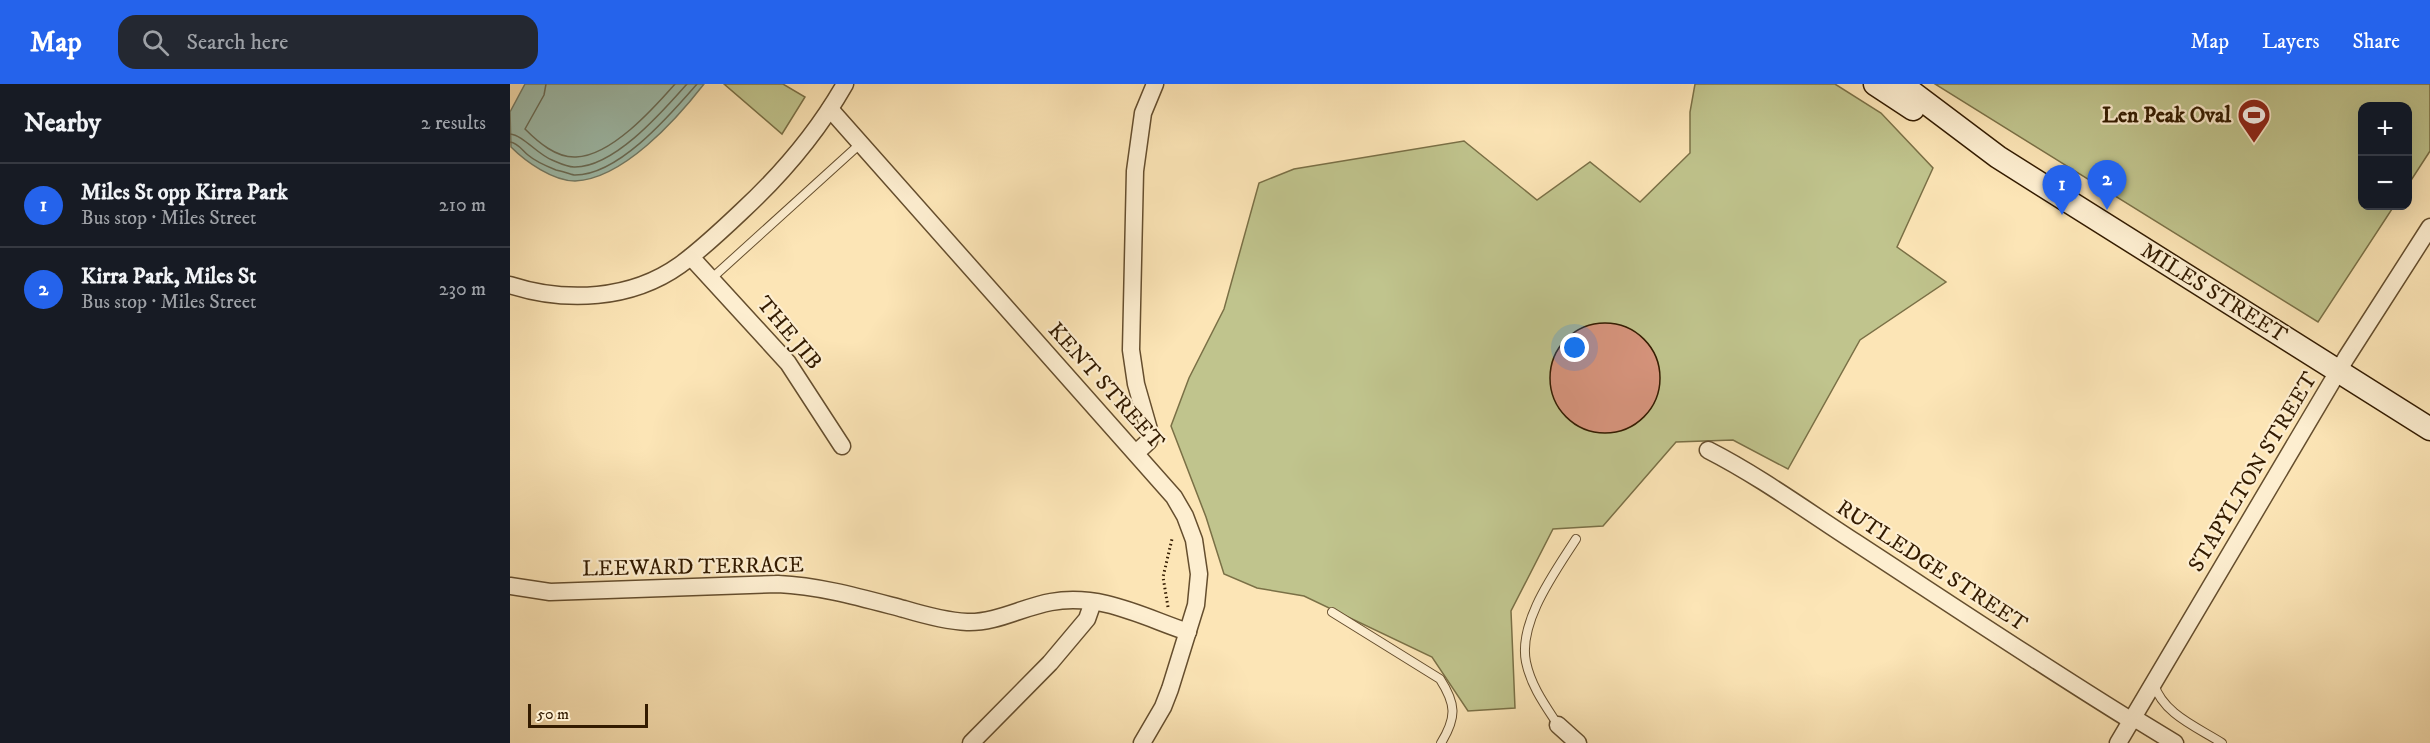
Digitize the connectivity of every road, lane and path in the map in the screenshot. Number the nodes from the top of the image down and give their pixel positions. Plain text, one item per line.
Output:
1 (844, 84) edge
2 (1155, 84) edge
3 (1875, 84) edge
4 (1901, 84) edge
5 (830, 110) junction
6 (860, 144) junction
7 (1998, 158) junction
8 (2430, 227) edge
9 (691, 257) junction
10 (711, 279) junction
11 (510, 285) edge
12 (2339, 371) junction
13 (2430, 429) edge
14 (842, 446) dead end
15 (1708, 450) dead end
16 (1136, 453) junction
17 (1172, 539) dead end
18 (1576, 539) dead end
19 (510, 586) edge
20 (1093, 602) junction
21 (1167, 610) dead end
22 (1332, 612) dead end
23 (1188, 632) junction
24 (2154, 684) junction
25 (2133, 720) junction
26 (1558, 725) joint
27 (971, 743) edge
28 (1142, 743) edge
29 (1441, 743) edge
30 (1578, 743) edge
31 (2118, 743) edge
32 (2175, 743) edge
33 (2222, 743) edge

1 - 5 street
2 - 16 street
3 - 7 street, MILES STREET
4 - 7 street, MILES STREET
5 - 6 street, KENT STREET
5 - 9 street
6 - 10 lane
6 - 16 street, KENT STREET
7 - 12 street, MILES STREET
8 - 12 street, STAPYLTON STREET
9 - 10 street, THE JIB
9 - 11 street
10 - 14 street, THE JIB
12 - 13 street, MILES STREET
12 - 24 street, STAPYLTON STREET
15 - 25 street, RUTLEDGE STREET
16 - 23 street, KENT STREET
17 - 21 path
18 - 26 lane
19 - 20 street, LEEWARD TERRACE
20 - 23 street, LEEWARD TERRACE
20 - 27 street
22 - 29 lane
23 - 28 street, KENT STREET
24 - 25 street, STAPYLTON STREET
24 - 33 lane
25 - 31 street, STAPYLTON STREET
25 - 32 street, RUTLEDGE STREET
26 - 30 street

